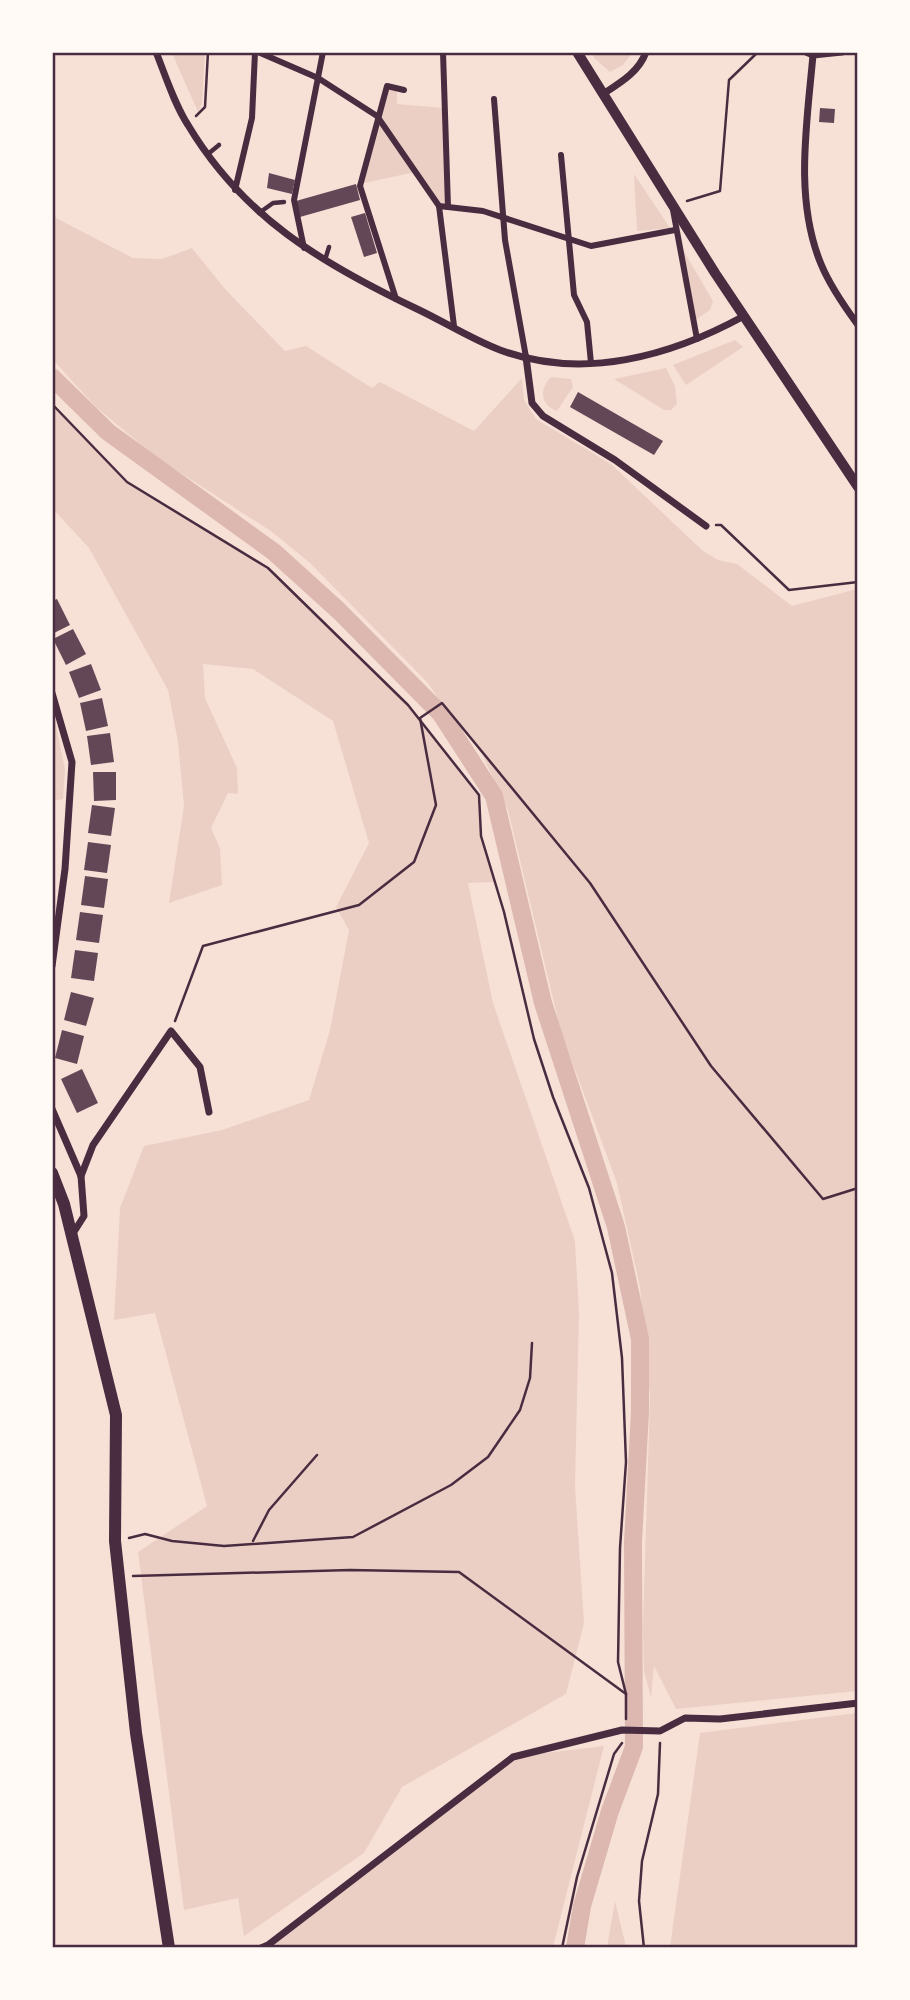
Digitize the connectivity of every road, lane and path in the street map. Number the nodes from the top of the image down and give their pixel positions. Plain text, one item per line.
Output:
1 (156, 52) edge
2 (208, 52) edge
3 (256, 52) edge
4 (323, 52) edge
5 (443, 52) edge
6 (577, 52) edge
7 (646, 52) edge
8 (758, 52) edge
9 (842, 52) edge
10 (809, 54) edge
11 (318, 78) junction
12 (404, 90) dead end
13 (603, 94) junction
14 (494, 99) dead end
15 (377, 117) junction
16 (187, 124) junction
17 (219, 145) dead end
18 (207, 154) junction
19 (561, 155) dead end
20 (235, 190) junction
21 (284, 202) dead end
22 (439, 206) junction
23 (673, 206) junction
24 (448, 207) junction
25 (258, 213) junction
26 (503, 216) junction
27 (675, 230) junction
28 (570, 238) junction
29 (329, 247) dead end
30 (304, 250) junction
31 (325, 261) junction
32 (396, 299) junction
33 (744, 316) junction
34 (858, 325) edge
35 (454, 326) junction
36 (697, 339) junction
37 (526, 357) junction
38 (592, 363) junction
39 (52, 404) edge
40 (858, 487) edge
41 (706, 526) joint
42 (858, 582) edge
43 (52, 693) edge
44 (420, 718) junction
45 (52, 966) edge
46 (171, 1031) junction
47 (52, 1109) edge
48 (209, 1112) dead end
49 (52, 1173) edge
50 (81, 1176) junction
51 (858, 1188) edge
52 (72, 1235) junction
53 (532, 1343) dead end
54 (317, 1455) dead end
55 (115, 1541) junction
56 (253, 1542) junction
57 (119, 1577) junction
58 (626, 1694) junction
59 (858, 1703) edge
60 (625, 1727) junction
61 (660, 1731) junction
62 (623, 1743) dead end
63 (169, 1948) edge
64 (261, 1948) edge
65 (562, 1948) edge
66 (644, 1948) edge

1 - 16 street
2 - 16 path
3 - 11 street
3 - 20 street
4 - 11 street
5 - 24 street
6 - 13 street
7 - 13 street
8 - 23 path
9 - 10 street
10 - 34 street
11 - 15 street
11 - 30 street
12 - 15 street
13 - 23 street
14 - 26 street
15 - 22 street
15 - 32 street
16 - 18 street
17 - 18 lane
18 - 20 street
19 - 28 street
20 - 25 street
21 - 25 lane
22 - 24 street
22 - 35 street
23 - 27 street
23 - 33 street
24 - 26 street
25 - 30 street
26 - 28 street
26 - 37 street
27 - 28 street
27 - 36 street
28 - 38 street
29 - 31 lane
30 - 31 street
31 - 32 street
32 - 35 street
33 - 36 street
33 - 40 street
35 - 37 street
36 - 38 street
37 - 38 street
37 - 41 street
39 - 44 path
41 - 42 path
43 - 45 street
44 - 46 path
44 - 51 path
44 - 58 path
46 - 48 street
46 - 50 street
47 - 50 street
49 - 52 main road
50 - 52 street
52 - 55 main road
53 - 56 path
54 - 56 path
55 - 56 path
55 - 57 main road
57 - 58 path
57 - 63 main road
58 - 60 path
59 - 61 street
60 - 61 street
60 - 64 street
61 - 66 path
62 - 65 path

